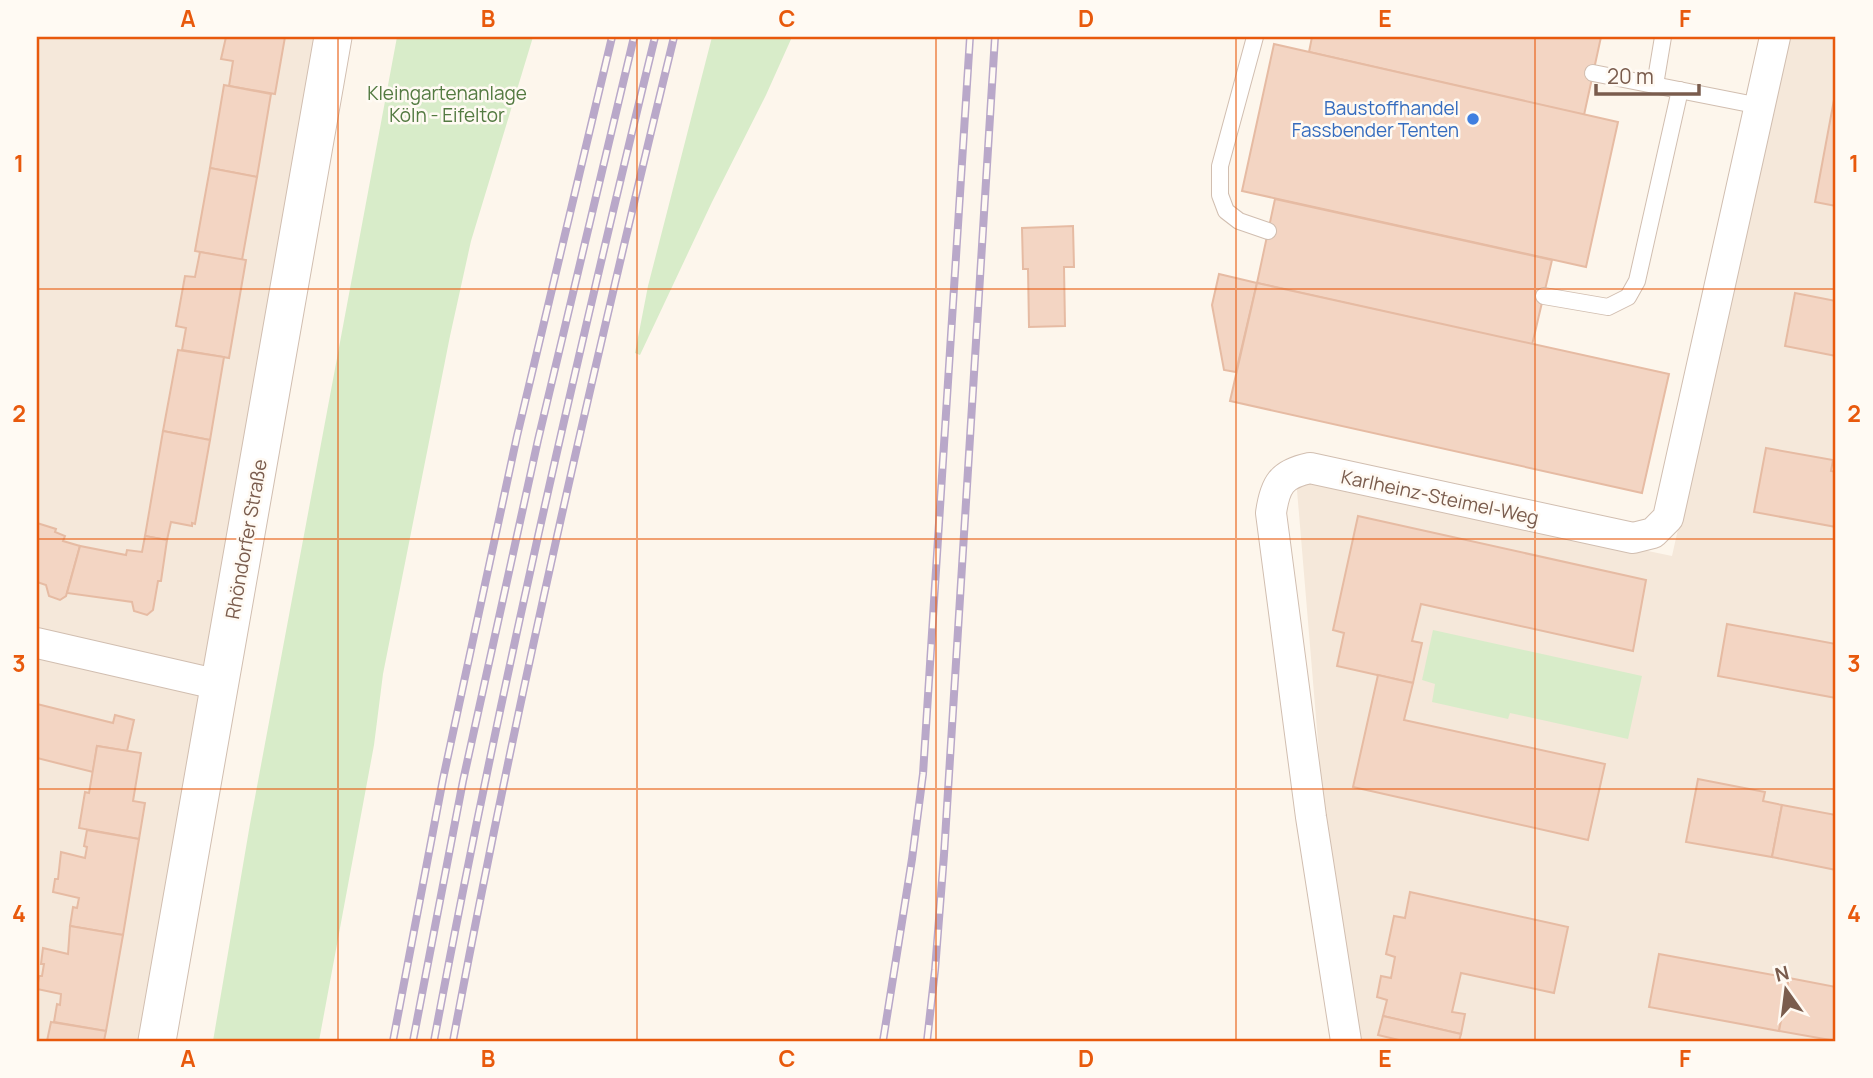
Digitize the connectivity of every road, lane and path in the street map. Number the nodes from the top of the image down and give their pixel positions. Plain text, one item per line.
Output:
1 (333, 37) edge
2 (1255, 37) edge
3 (1663, 37) edge
4 (1775, 37) edge
5 (1593, 73) dead end
6 (1655, 85) junction
7 (1681, 90) junction
8 (1760, 106) junction
9 (1268, 231) dead end
10 (1544, 296) dead end
11 (37, 643) edge
12 (220, 685) junction
13 (157, 1041) edge
14 (1346, 1041) edge

1 - 12 street, Rhöndorfer Straße
2 - 9 lane
3 - 6 lane
4 - 8 street, Karlheinz-Steimel-Weg
5 - 6 lane
6 - 7 lane
7 - 8 lane
7 - 10 lane
8 - 14 street, Karlheinz-Steimel-Weg
11 - 12 street
12 - 13 street, Rhöndorfer Straße

